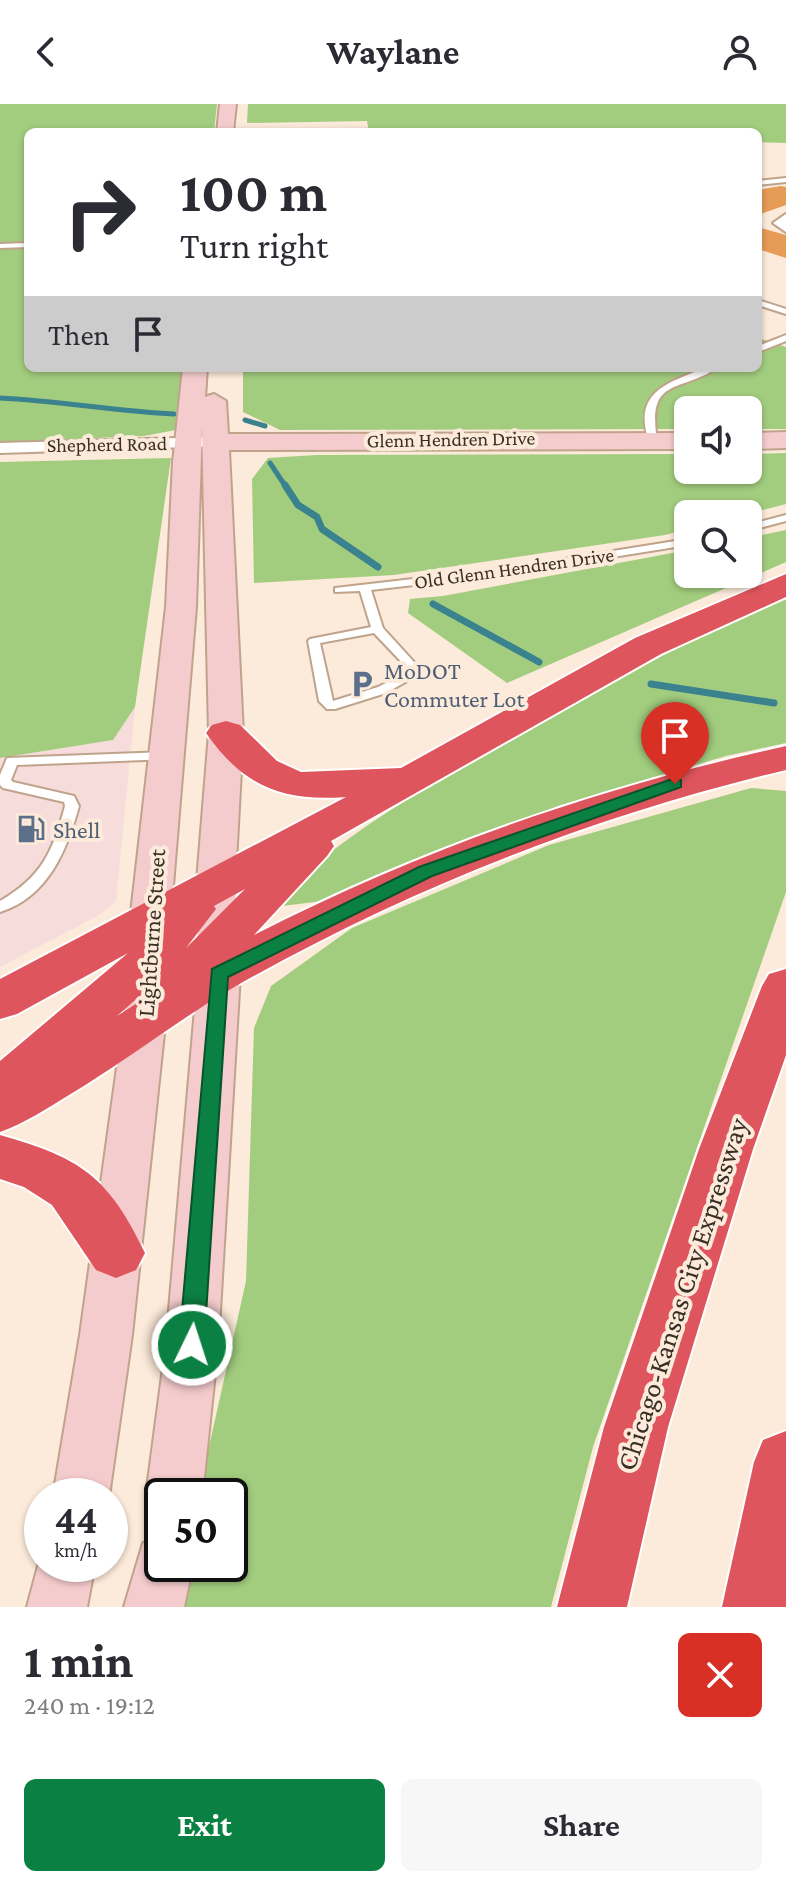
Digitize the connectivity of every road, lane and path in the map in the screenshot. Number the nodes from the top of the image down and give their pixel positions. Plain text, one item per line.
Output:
1 (228, 104) edge
2 (225, 128) edge
3 (786, 180) edge
4 (762, 183) edge
5 (786, 218) edge
6 (786, 228) edge
7 (24, 245) edge
8 (0, 246) edge
9 (762, 303) edge
10 (786, 312) edge
11 (786, 338) edge
12 (762, 347) edge
13 (195, 372) edge
14 (213, 372) edge
15 (703, 372) edge
16 (652, 440) junction
17 (786, 440) edge
18 (674, 441) edge
19 (762, 441) edge
20 (201, 442) junction
21 (269, 442) junction
22 (0, 448) edge
23 (216, 476) junction
24 (786, 518) edge
25 (762, 524) edge
26 (674, 544) edge
27 (786, 584) edge
28 (365, 588) junction
29 (339, 590) dead end
30 (377, 629) junction
31 (226, 733) junction
32 (165, 756) junction
33 (786, 758) edge
34 (417, 776) junction
35 (2, 782) edge
36 (339, 819) junction
37 (216, 881) junction
38 (0, 907) edge
39 (149, 942) junction
40 (218, 957) junction
41 (786, 986) edge
42 (0, 1001) edge
43 (144, 1024) junction
44 (0, 1090) edge
45 (0, 1111) edge
46 (0, 1157) edge
47 (116, 1253) junction
48 (786, 1462) edge
49 (84, 1478) edge
50 (176, 1478) edge
51 (62, 1582) edge
52 (160, 1582) edge
53 (57, 1607) edge
54 (154, 1607) edge
55 (592, 1607) edge
56 (757, 1607) edge

1 - 2 main road
3 - 4 lane
5 - 6 street
7 - 8 lane
9 - 10 lane
11 - 12 lane
13 - 20 main road, Lightburne Street
14 - 20 main road, Lightburne Street
15 - 16 lane
16 - 18 main road, Glenn Hendren Drive
16 - 21 main road, Glenn Hendren Drive
17 - 19 main road
20 - 21 main road, Glenn Hendren Drive
20 - 22 street, Shepherd Road
20 - 23 main road, Lightburne Street
20 - 32 main road, Lightburne Street
21 - 23 main road
23 - 31 main road, Lightburne Street
24 - 25 lane
26 - 28 lane, Old Glenn Hendren Drive
27 - 34 highway
28 - 29 lane, Old Glenn Hendren Drive
28 - 30 lane
30 - 30 lane
31 - 34 highway
31 - 37 main road, Lightburne Street
32 - 35 lane
32 - 39 main road, Lightburne Street
33 - 40 highway
34 - 36 highway
35 - 38 lane
36 - 37 highway
36 - 40 highway
37 - 39 highway
37 - 40 main road, Lightburne Street
39 - 42 highway
39 - 43 main road, Lightburne Street
39 - 44 highway
40 - 43 highway
40 - 50 main road, Lightburne Street
41 - 55 highway, Chicago-Kansas City Expressway
43 - 45 highway
43 - 47 main road, Lightburne Street
46 - 47 highway
47 - 49 main road, Lightburne Street
48 - 56 highway
51 - 53 main road
52 - 54 main road

